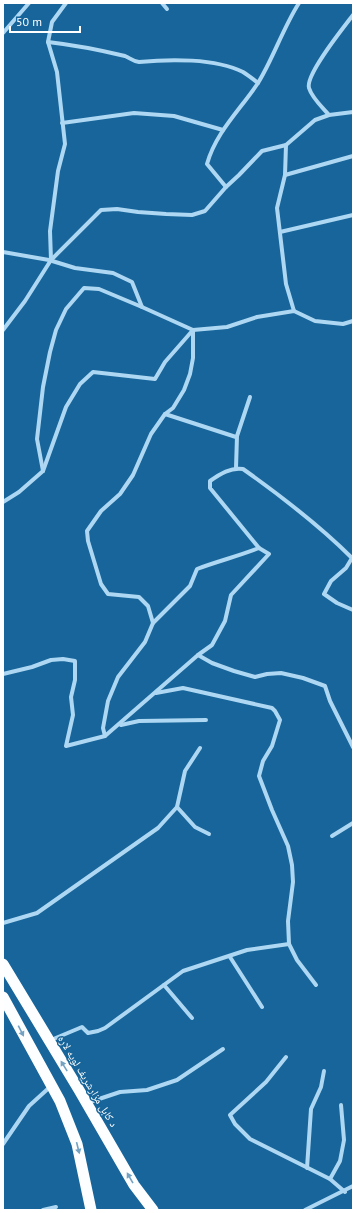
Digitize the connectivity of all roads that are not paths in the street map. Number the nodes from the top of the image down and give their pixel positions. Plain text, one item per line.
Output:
1 (29, 3) edge
2 (66, 3) edge
3 (162, 3) edge
4 (297, 4) edge
5 (167, 9) dead end
6 (353, 14) edge
7 (3, 33) edge
8 (48, 42) junction
9 (258, 83) junction
10 (353, 112) edge
11 (329, 115) junction
12 (62, 123) junction
13 (223, 130) junction
14 (286, 144) junction
15 (353, 156) edge
16 (285, 175) junction
17 (226, 187) junction
18 (353, 215) edge
19 (280, 232) junction
20 (3, 252) edge
21 (51, 260) junction
22 (142, 307) junction
23 (294, 311) junction
24 (353, 321) edge
25 (3, 330) edge
26 (193, 330) junction
27 (250, 397) dead end
28 (165, 414) junction
29 (236, 437) junction
30 (236, 468) junction
31 (44, 471) junction
32 (3, 502) edge
33 (259, 548) junction
34 (353, 610) edge
35 (153, 623) junction
36 (198, 655) junction
37 (3, 674) edge
38 (156, 694) junction
39 (206, 720) dead end
40 (118, 726) junction
41 (105, 736) junction
42 (353, 747) edge
43 (200, 748) dead end
44 (177, 807) junction
45 (353, 823) edge
46 (209, 834) dead end
47 (332, 836) dead end
48 (3, 923) edge
49 (288, 944) junction
50 (230, 957) junction
51 (3, 964) edge
52 (164, 985) junction
53 (316, 986) dead end
54 (3, 997) edge
55 (262, 1007) dead end
56 (192, 1018) dead end
57 (48, 1041) junction
58 (223, 1049) dead end
59 (286, 1057) dead end
60 (324, 1071) dead end
61 (51, 1086) junction
62 (86, 1103) junction
63 (341, 1105) dead end
64 (3, 1144) edge
65 (307, 1168) junction
66 (330, 1179) junction
67 (353, 1186) edge
68 (345, 1192) junction
69 (56, 1207) dead end
70 (43, 1210) edge
71 (91, 1210) edge
72 (153, 1210) edge
73 (305, 1210) edge

1 - 7 street
2 - 8 street
3 - 5 street
4 - 9 street
6 - 11 street
8 - 9 street
8 - 12 street
9 - 13 street
10 - 11 street
11 - 14 street
12 - 13 street
12 - 21 street
13 - 17 street
14 - 16 street
14 - 17 street
15 - 16 street
16 - 19 street
17 - 21 street
18 - 19 street
19 - 23 street
20 - 21 street
21 - 22 street
21 - 25 street
22 - 26 street
22 - 31 street
23 - 24 street
23 - 26 street
26 - 28 street
26 - 31 street
27 - 29 street
28 - 29 street
28 - 35 street
29 - 30 street
30 - 33 street
30 - 34 street
31 - 32 street
33 - 35 street
33 - 36 street
35 - 41 street
36 - 38 street
36 - 42 street
37 - 41 street
38 - 40 street
38 - 49 street
39 - 40 street
40 - 41 street
43 - 44 street
44 - 46 street
44 - 48 street
45 - 47 street
49 - 50 street
49 - 53 street
50 - 52 street
50 - 55 street
51 - 57 highway, د کابل مزارشریف لویه لاره
52 - 56 street
52 - 57 street
54 -> 61 highway
62 -> 57 highway, د کابل مزارشریف لویه لاره
58 - 62 street
59 - 65 street
60 - 65 street
61 - 64 street
61 -> 71 highway
72 -> 62 highway, د کابل مزارشریف لویه لاره
63 - 66 street
65 - 66 street
66 - 68 street
67 - 68 street
68 - 73 street
69 - 70 street

